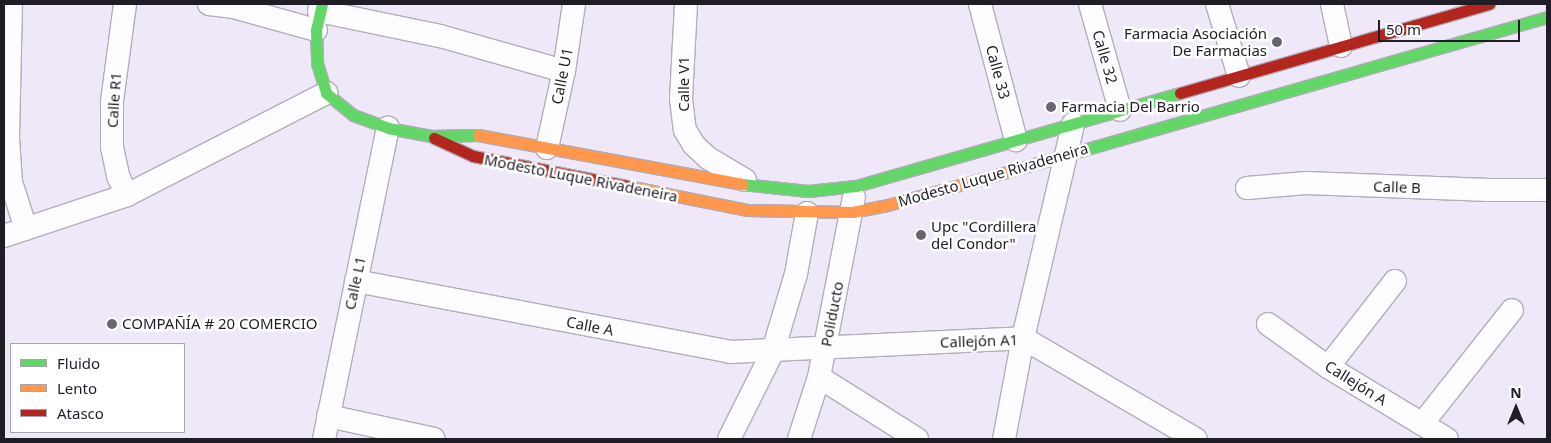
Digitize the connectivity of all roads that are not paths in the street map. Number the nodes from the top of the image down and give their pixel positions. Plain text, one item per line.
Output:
1 (11, 4) edge
2 (125, 4) edge
3 (209, 4) edge
4 (574, 4) edge
5 (686, 4) edge
6 (980, 4) edge
7 (1090, 4) edge
8 (1217, 4) edge
9 (1332, 4) edge
10 (1489, 4) edge
11 (234, 5) edge
12 (1454, 8) edge
13 (319, 15) edge
14 (1547, 17) edge
15 (1396, 31) junction
16 (1392, 44) dead end
17 (1341, 46) junction
18 (1382, 53) dead end
19 (564, 71) junction
20 (1239, 76) junction
21 (1328, 81) junction
22 (1206, 85) junction
23 (6, 91) edge
24 (326, 93) junction
25 (1206, 106) junction
26 (1120, 110) junction
27 (1073, 124) junction
28 (388, 128) junction
29 (431, 136) junction
30 (1016, 140) junction
31 (547, 148) junction
32 (1066, 154) junction
33 (856, 186) junction
34 (758, 187) junction
35 (1247, 188) dead end
36 (1547, 190) edge
37 (127, 195) junction
38 (852, 212) junction
39 (807, 213) junction
40 (26, 229) junction
41 (4, 236) edge
42 (356, 281) junction
43 (1395, 281) dead end
44 (1512, 310) dead end
45 (1268, 324) dead end
46 (1023, 338) junction
47 (825, 349) junction
48 (773, 351) junction
49 (1328, 366) junction
50 (819, 377) junction
51 (328, 416) junction
52 (1422, 424) junction
53 (324, 439) edge
54 (434, 439) edge
55 (729, 439) edge
56 (799, 439) edge
57 (917, 439) edge
58 (1004, 439) edge
59 (1196, 439) edge
60 (1447, 439) edge

1 - 23 street
2 - 37 street, Calle R1
3 - 11 street
4 - 19 street, Calle U1
5 - 34 street, Calle V1
6 - 30 street, Calle 33
7 - 26 street, Calle 32
8 - 20 street
9 - 17 street
10 - 12 street, Modesto Luque Rivadeneira
11 - 13 street
12 - 15 street, Modesto Luque Rivadeneira
13 - 19 street
13 - 24 street
14 - 21 street, Modesto Luque Rivadeneira
15 - 16 street
15 - 17 street, Modesto Luque Rivadeneira
17 - 20 street, Modesto Luque Rivadeneira
18 - 21 street
19 - 31 street, Calle U1
20 - 22 street, Modesto Luque Rivadeneira
21 - 25 street, Modesto Luque Rivadeneira
22 - 25 street
22 - 26 street, Modesto Luque Rivadeneira
23 - 40 street
24 - 28 street, Modesto Luque Rivadeneira
24 - 37 street
25 - 32 street, Modesto Luque Rivadeneira
26 - 27 street, Modesto Luque Rivadeneira
27 - 30 street, Modesto Luque Rivadeneira
27 - 32 street
28 - 29 street, Modesto Luque Rivadeneira
28 - 42 street, Calle L1
29 - 31 street, Modesto Luque Rivadeneira
29 - 39 street, Modesto Luque Rivadeneira
30 - 33 street, Modesto Luque Rivadeneira
31 - 34 street, Modesto Luque Rivadeneira
32 - 38 street, Modesto Luque Rivadeneira
32 - 46 street
33 - 34 street, Modesto Luque Rivadeneira
33 - 38 street, Poliducto
35 - 36 street, Calle B
37 - 40 street
38 - 39 street, Modesto Luque Rivadeneira
38 - 47 street, Poliducto
39 - 48 street
40 - 41 street
42 - 48 street, Calle A
42 - 51 street, Calle L1
43 - 49 street
44 - 52 street
45 - 49 street, Callejón A
46 - 47 street, Callejón A1
46 - 58 street
46 - 59 street, Callejón A1
47 - 48 street, Calle A
47 - 50 street, Poliducto
48 - 55 street
49 - 52 street, Callejón A
50 - 56 street, Poliducto
50 - 57 street
51 - 53 street, Calle L1
51 - 54 street
52 - 60 street, Callejón A

